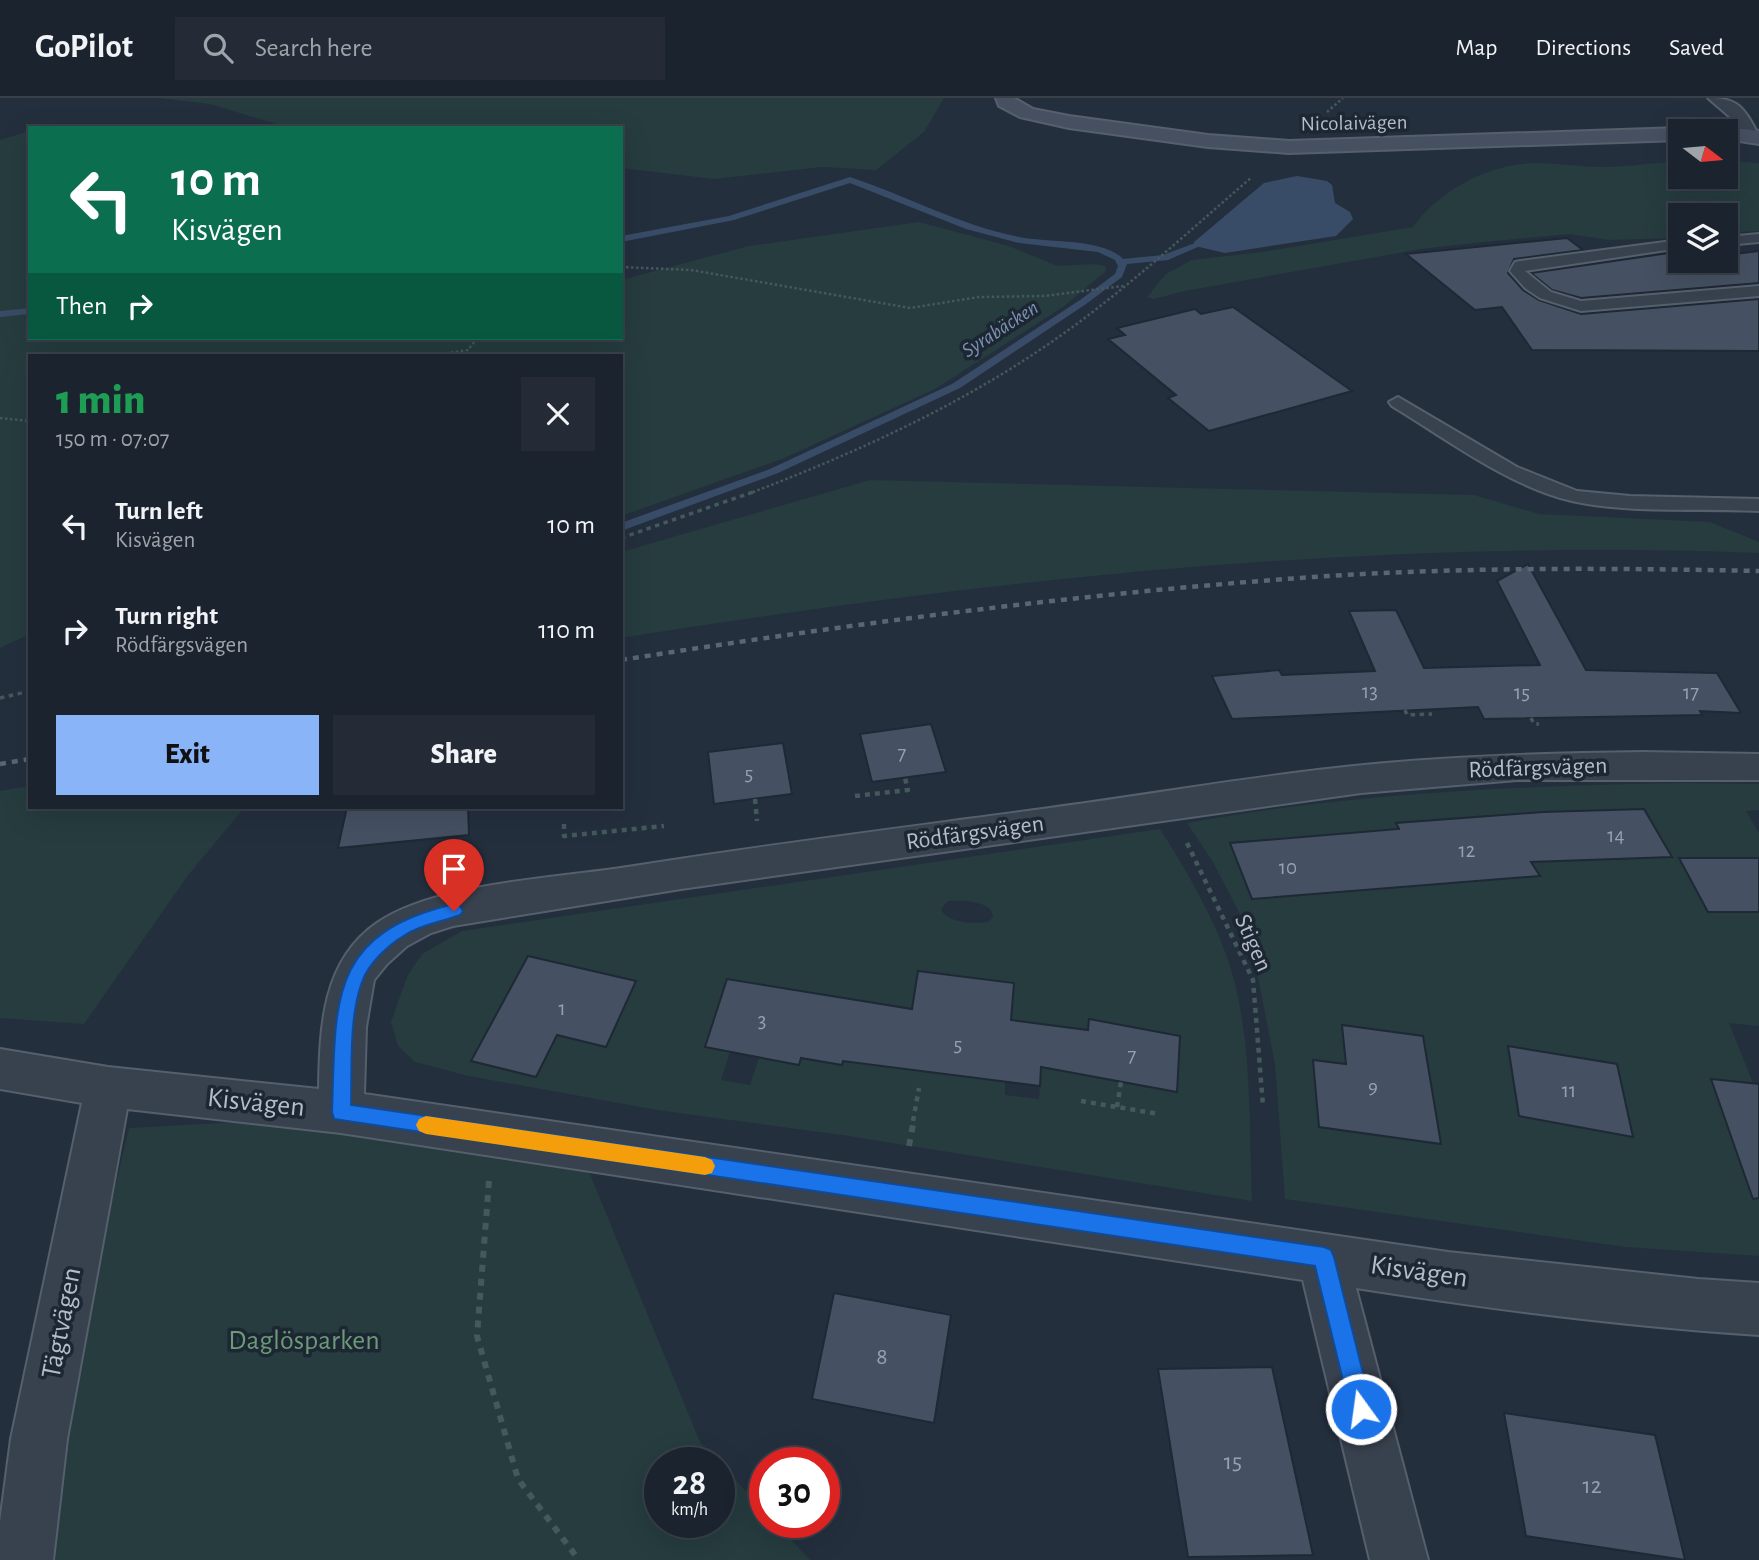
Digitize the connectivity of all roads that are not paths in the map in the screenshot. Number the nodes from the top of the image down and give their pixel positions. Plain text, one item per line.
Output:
1 (1005, 98) edge
2 (1717, 98) edge
3 (1668, 134) edge
4 (1753, 136) edge
5 (1759, 238) edge
6 (1738, 240) edge
7 (1668, 246) edge
8 (1759, 291) edge
9 (1398, 402) dead end
10 (1759, 505) edge
11 (1759, 767) edge
12 (0, 1069) edge
13 (108, 1087) junction
14 (341, 1112) junction
15 (1324, 1257) junction
16 (1759, 1309) edge
17 (24, 1560) edge
18 (1399, 1560) edge

1 - 3 street, Nicolaivägen
2 - 4 street
5 - 6 lane
7 - 8 lane
9 - 10 lane
11 - 14 street, Rödfärgsvägen
12 - 13 street, Kisvägen
13 - 14 street, Kisvägen
13 - 17 street, Tägtvägen
14 - 15 street, Kisvägen
15 - 16 street, Kisvägen
15 - 18 street

